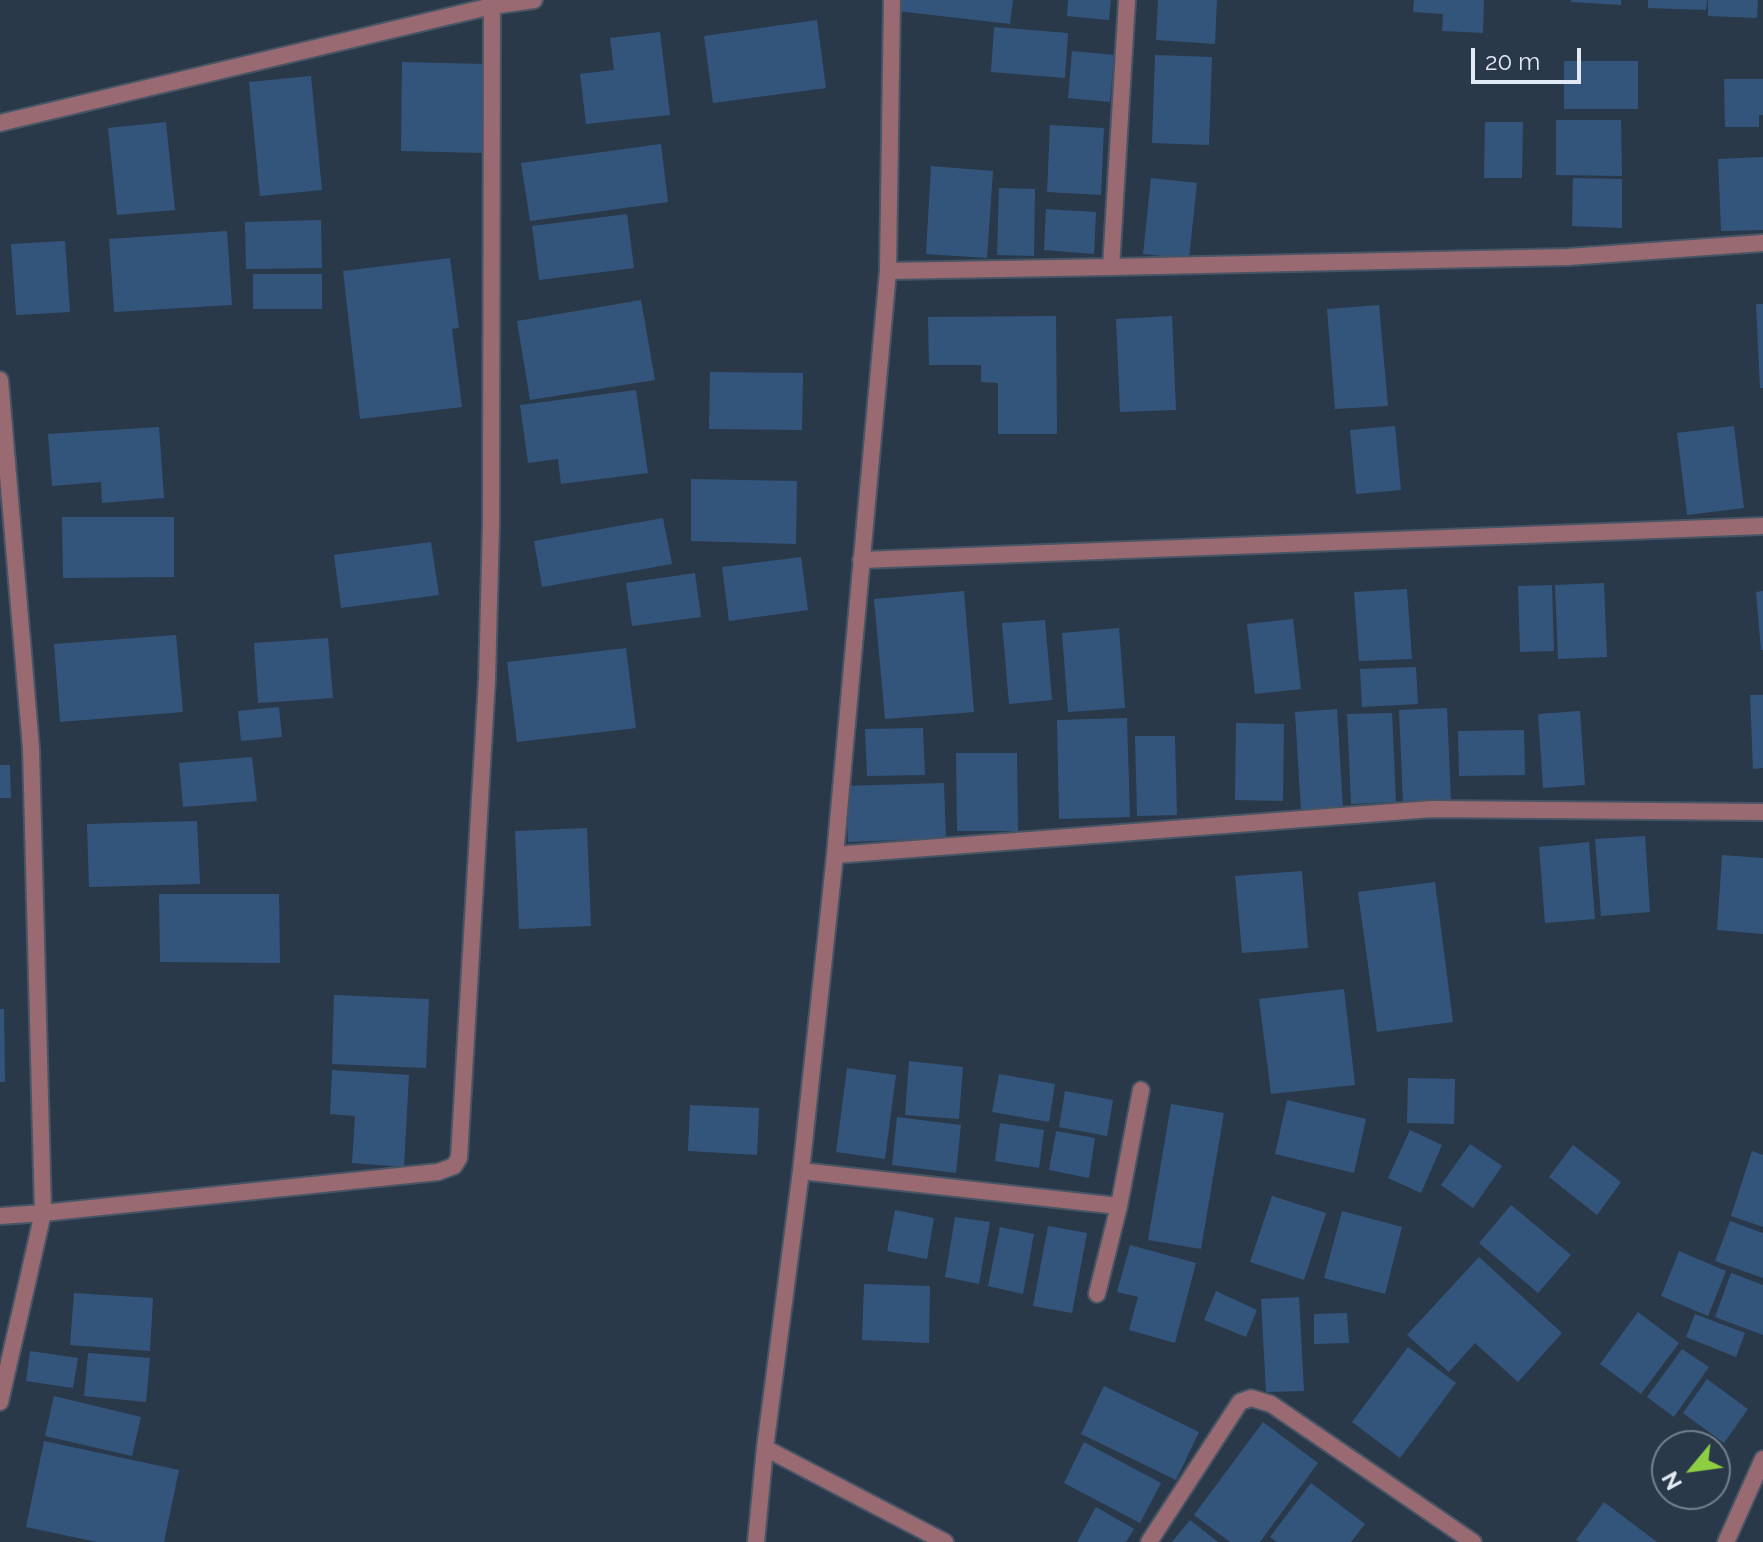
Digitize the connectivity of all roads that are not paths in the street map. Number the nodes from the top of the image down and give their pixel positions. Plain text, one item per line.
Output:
1 (534, 0) edge
2 (892, 0) edge
3 (1127, 0) edge
4 (492, 6) junction
5 (0, 123) edge
6 (1763, 243) edge
7 (1111, 267) junction
8 (888, 271) junction
9 (0, 380) edge
10 (1763, 526) edge
11 (861, 560) junction
12 (1763, 812) edge
13 (835, 855) junction
14 (1141, 1090) dead end
15 (801, 1171) junction
16 (1119, 1206) junction
17 (43, 1213) junction
18 (0, 1216) edge
19 (1097, 1294) dead end
20 (0, 1402) edge
21 (765, 1448) junction
22 (1763, 1459) edge
23 (756, 1542) edge
24 (945, 1542) edge
25 (1149, 1542) edge
26 (1473, 1542) edge
27 (1726, 1542) edge

1 - 4 street
2 - 8 street
3 - 7 street
4 - 5 street
4 - 17 street
6 - 7 street
7 - 8 street
8 - 11 street
9 - 17 street
10 - 11 street
11 - 13 street
12 - 13 street
13 - 15 street
14 - 16 street
15 - 16 street
15 - 21 street
16 - 19 street
17 - 18 street
17 - 20 street
21 - 23 street
21 - 24 street
22 - 27 street
25 - 26 street

